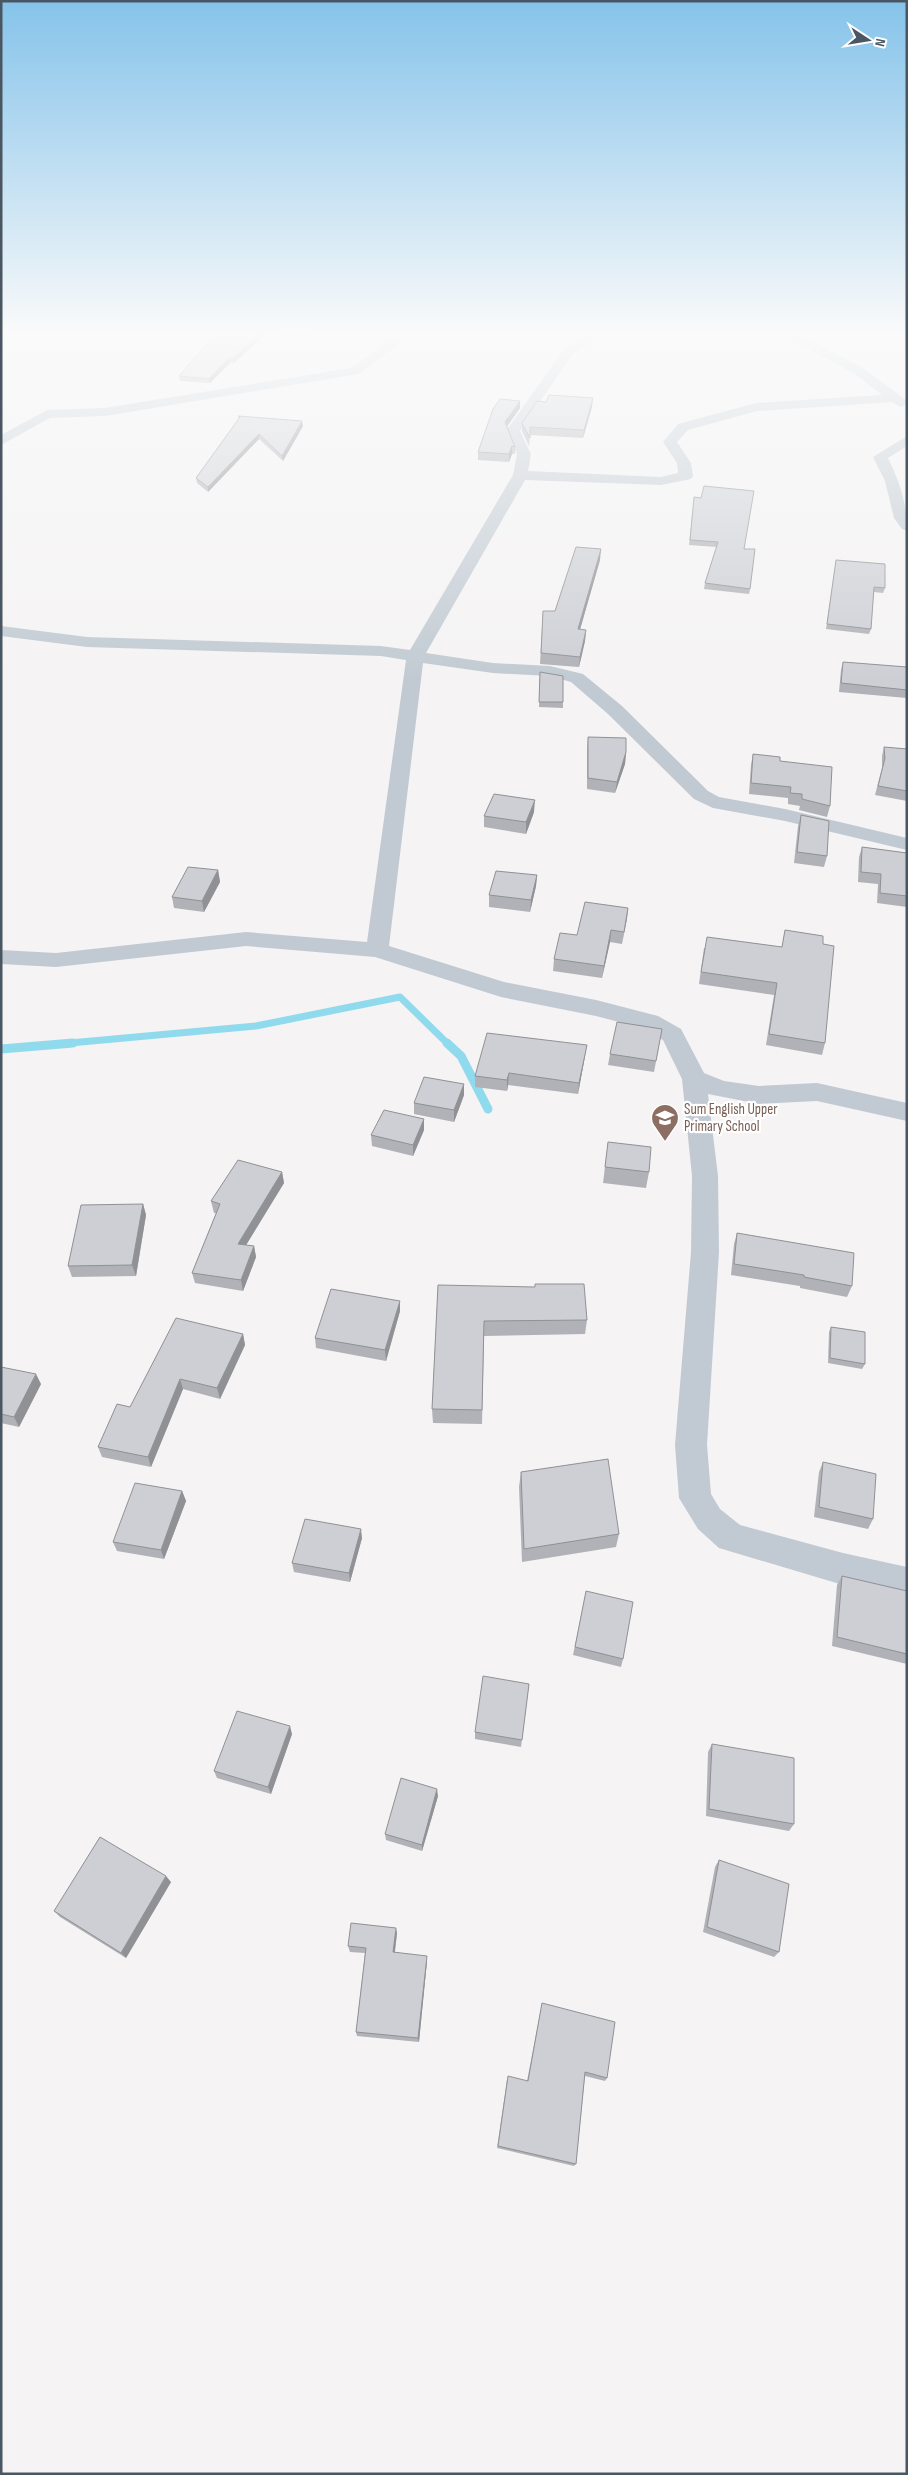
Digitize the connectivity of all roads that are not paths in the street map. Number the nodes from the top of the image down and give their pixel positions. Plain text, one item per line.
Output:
1 (522, 450) edge
2 (675, 450) edge
3 (892, 450) edge
4 (520, 475) junction
5 (907, 526) edge
6 (1, 631) edge
7 (416, 656) junction
8 (907, 844) edge
9 (377, 950) junction
10 (1, 957) edge
11 (694, 1079) junction
12 (907, 1112) edge
13 (907, 1583) edge

1 - 4 street
2 - 4 street
3 - 5 street
4 - 7 street
6 - 7 street
7 - 8 street
7 - 9 street
9 - 10 street
9 - 11 street
11 - 12 street
11 - 13 street

